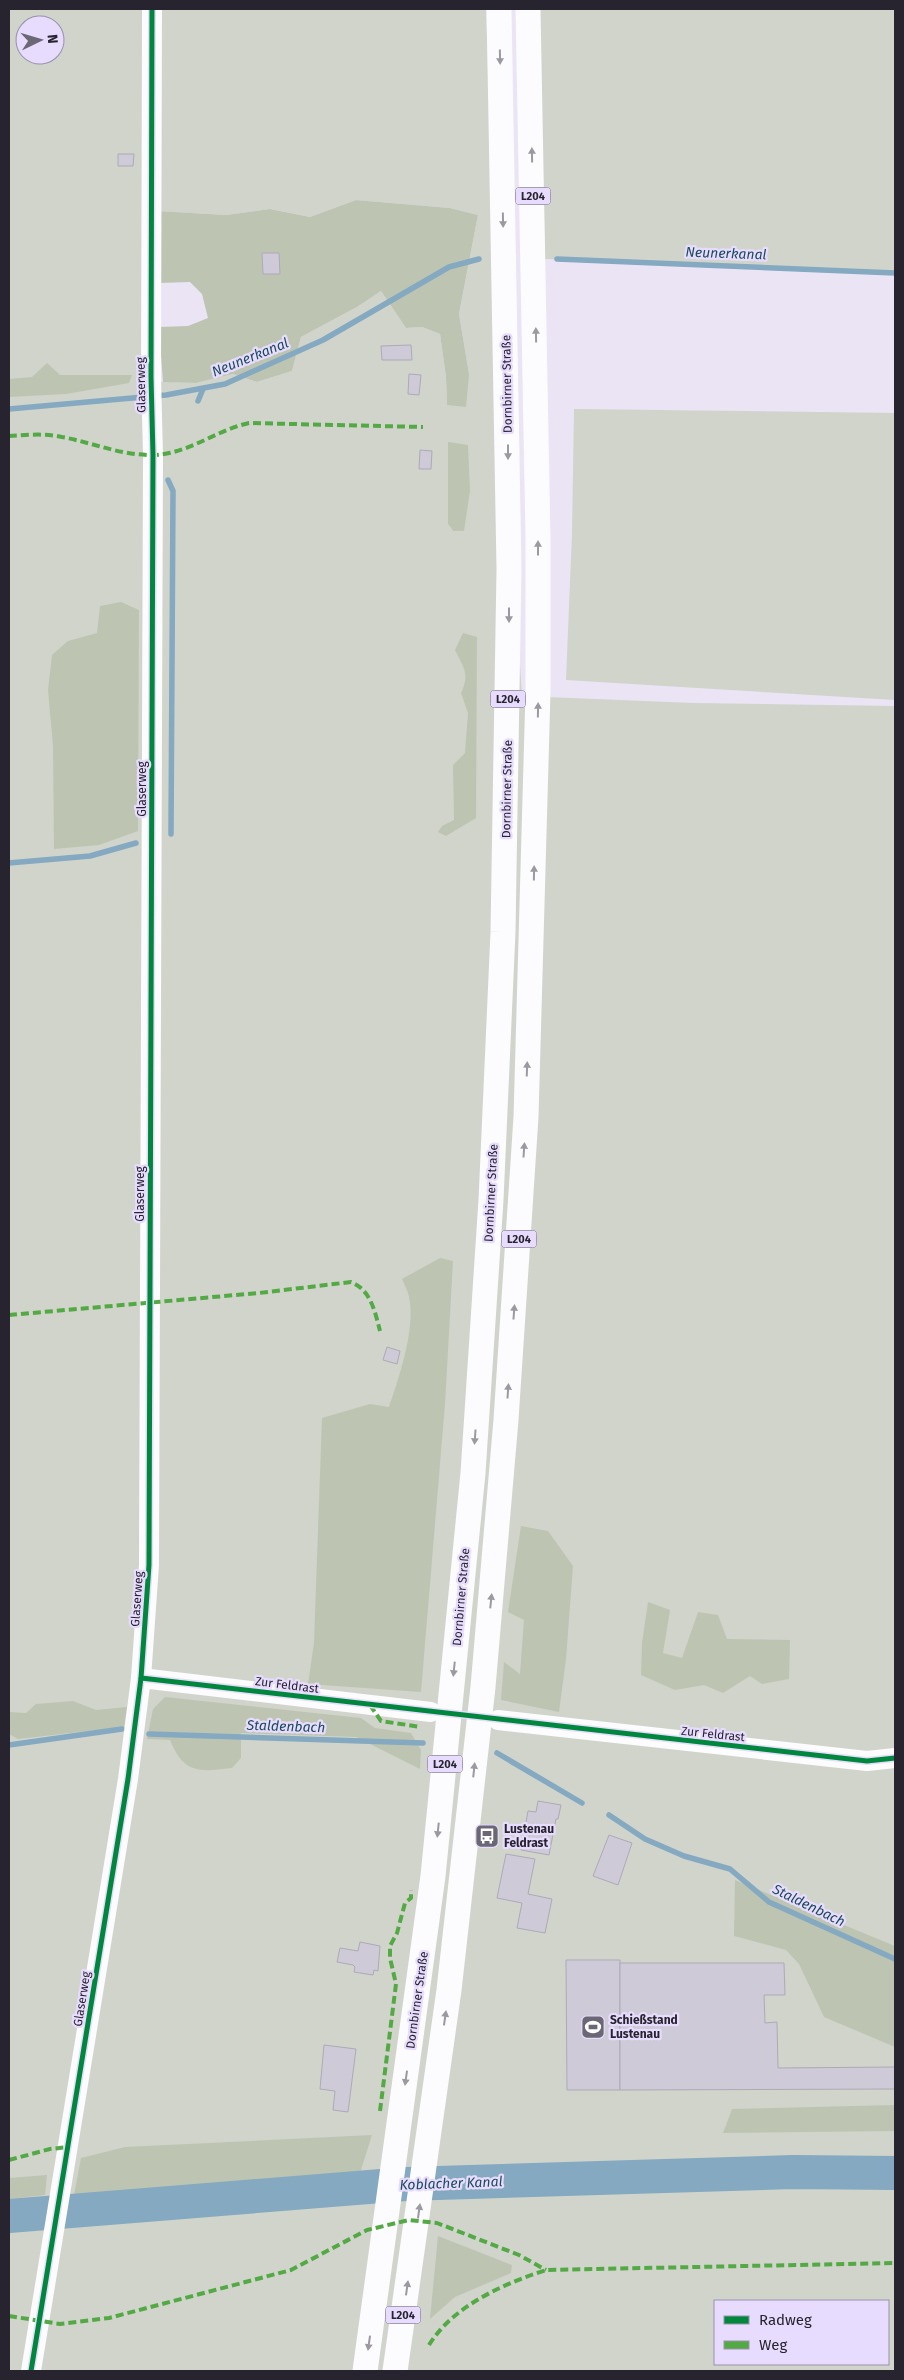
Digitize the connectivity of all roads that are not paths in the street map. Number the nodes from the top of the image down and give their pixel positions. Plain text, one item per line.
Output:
1 (152, 9) edge
2 (499, 9) edge
3 (528, 9) edge
4 (141, 1678) junction
5 (432, 1712) dead end
6 (498, 1720) dead end
7 (895, 1758) edge
8 (31, 2371) edge
9 (365, 2371) edge
10 (395, 2371) edge

1 - 4 street, Glaserweg
2 -> 9 main road, Dornbirner Straße / L204
10 -> 3 main road, L204
4 - 5 street, Zur Feldrast
4 - 8 street, Glaserweg
6 - 7 street, Zur Feldrast

